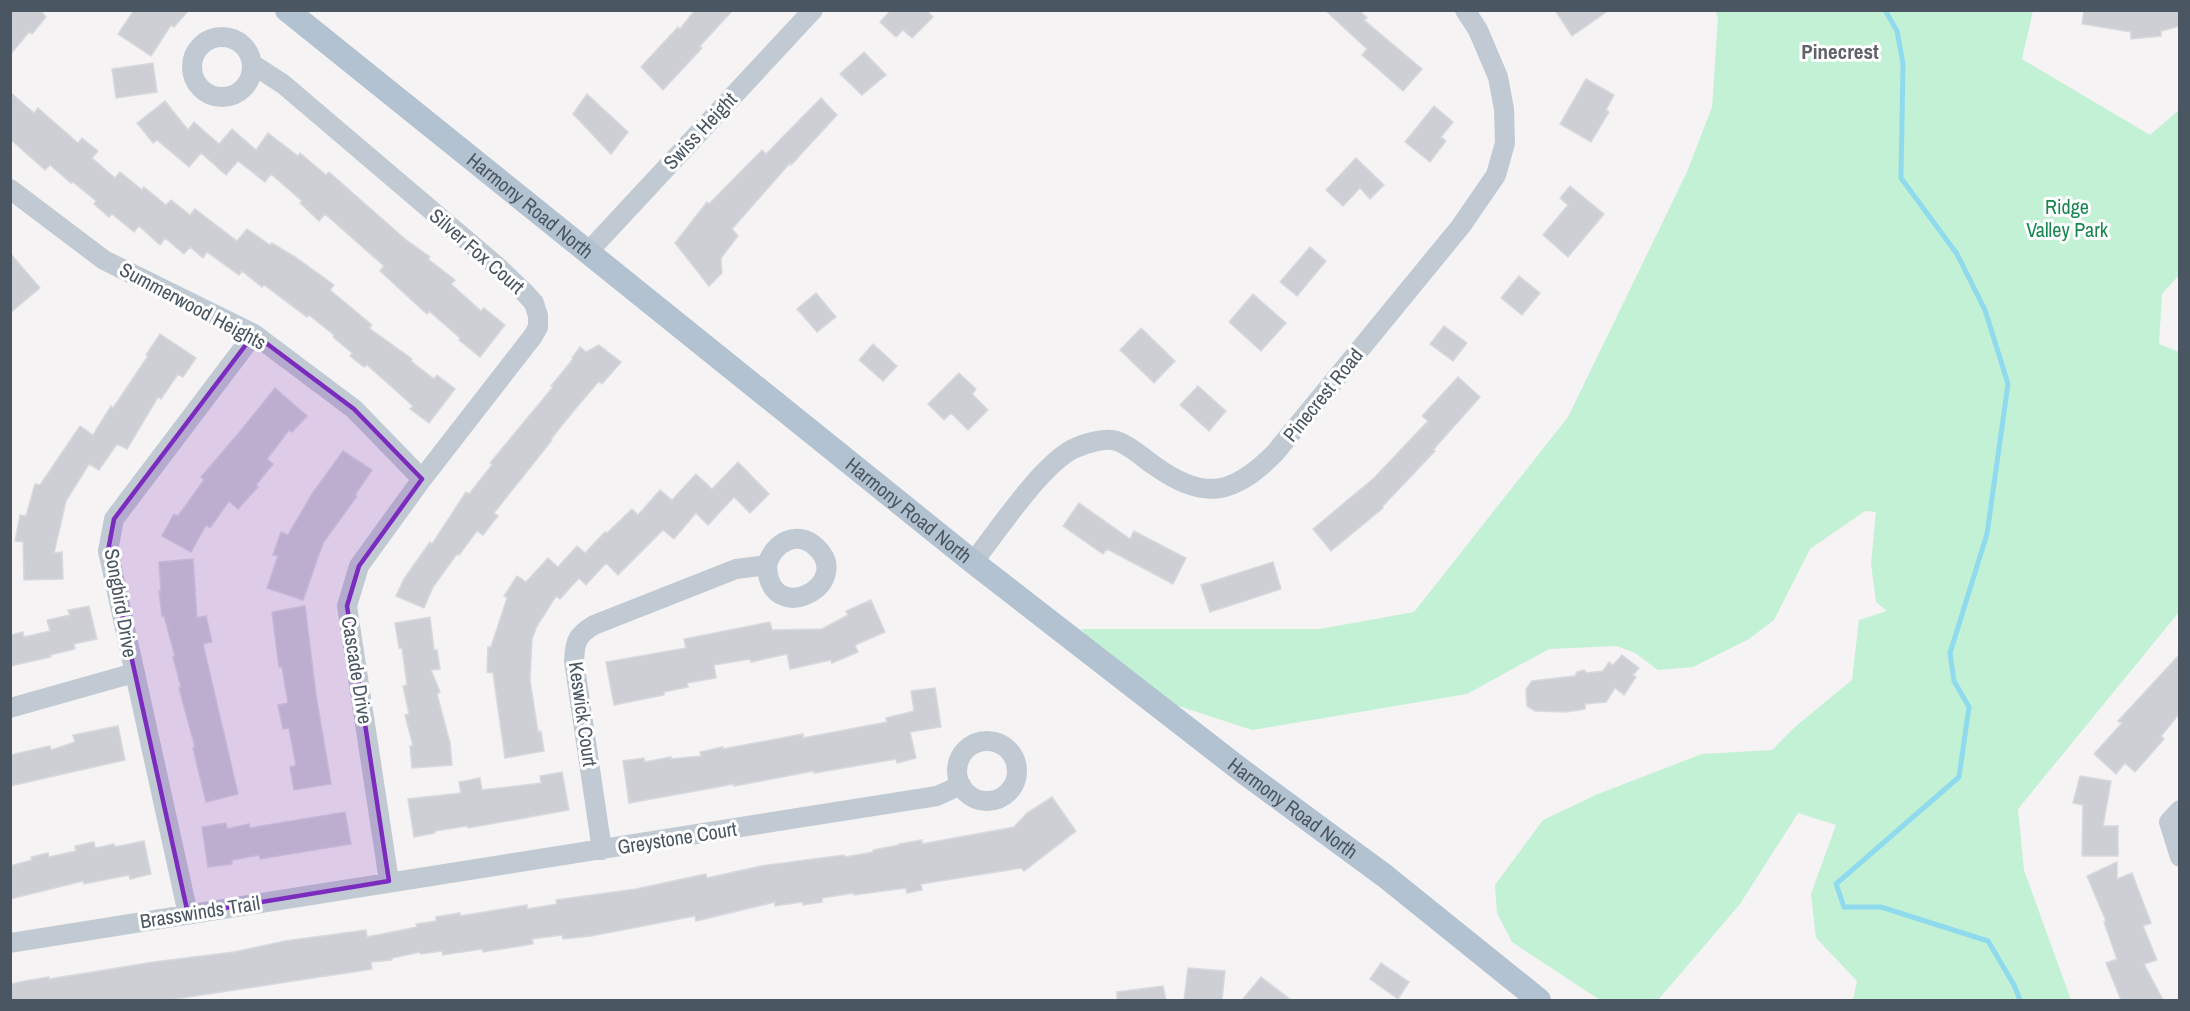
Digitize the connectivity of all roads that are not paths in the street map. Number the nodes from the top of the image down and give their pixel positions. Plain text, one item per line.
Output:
1 (287, 10) edge
2 (813, 10) edge
3 (1465, 10) edge
4 (252, 64) dead end
5 (10, 189) edge
6 (588, 252) junction
7 (254, 334) junction
8 (422, 479) junction
9 (973, 562) junction
10 (766, 565) dead end
11 (134, 673) junction
12 (10, 708) edge
13 (961, 785) dead end
14 (2180, 810) edge
15 (602, 850) junction
16 (2180, 857) edge
17 (389, 881) junction
18 (188, 914) junction
19 (10, 943) edge
20 (1539, 1000) edge

1 - 6 main road, Harmony Road North
2 - 6 street, Swiss Height
3 - 9 street, Pinecrest Road
4 - 8 street, Silver Fox Court
5 - 7 street, Summerwood Heights
6 - 9 main road, Harmony Road North
7 - 8 street, Summerwood Heights
7 - 11 street, Songbird Drive
8 - 17 street, Cascade Drive
9 - 20 main road, Harmony Road North
10 - 15 street, Keswick Court
11 - 12 street
11 - 18 street, Songbird Drive
13 - 15 street, Greystone Court
14 - 16 street
15 - 17 street, Greystone Court
17 - 18 street, Brasswinds Trail
18 - 19 street, Brasswinds Trail

